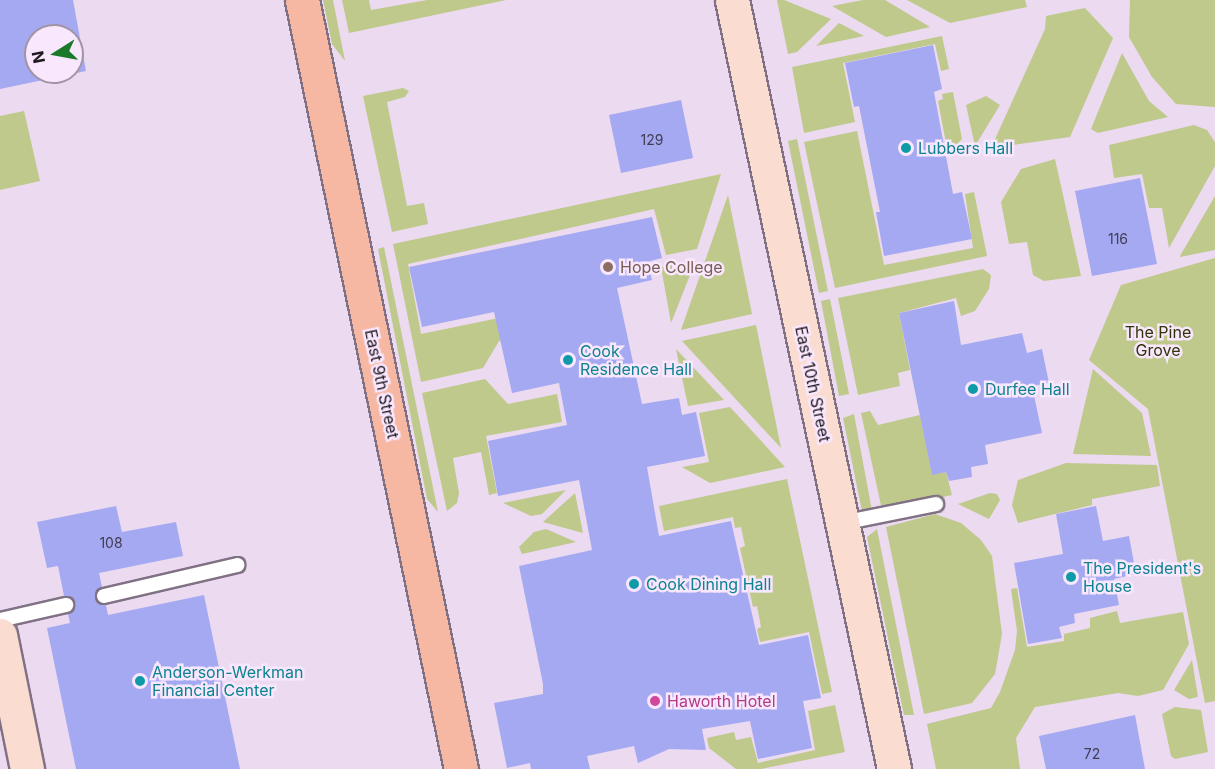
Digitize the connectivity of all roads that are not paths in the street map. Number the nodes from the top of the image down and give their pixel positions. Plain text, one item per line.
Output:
1 (302, 0) edge
2 (732, 0) edge
3 (936, 504) dead end
4 (842, 523) junction
5 (237, 565) dead end
6 (104, 596) dead end
7 (66, 605) dead end
8 (0, 620) edge
9 (0, 635) edge
10 (27, 769) edge
11 (461, 769) edge
12 (894, 769) edge

1 - 11 main road, East 9th Street
2 - 4 street, East 10th Street
3 - 4 lane
4 - 12 street, East 10th Street
5 - 6 lane
7 - 8 lane
9 - 10 street

